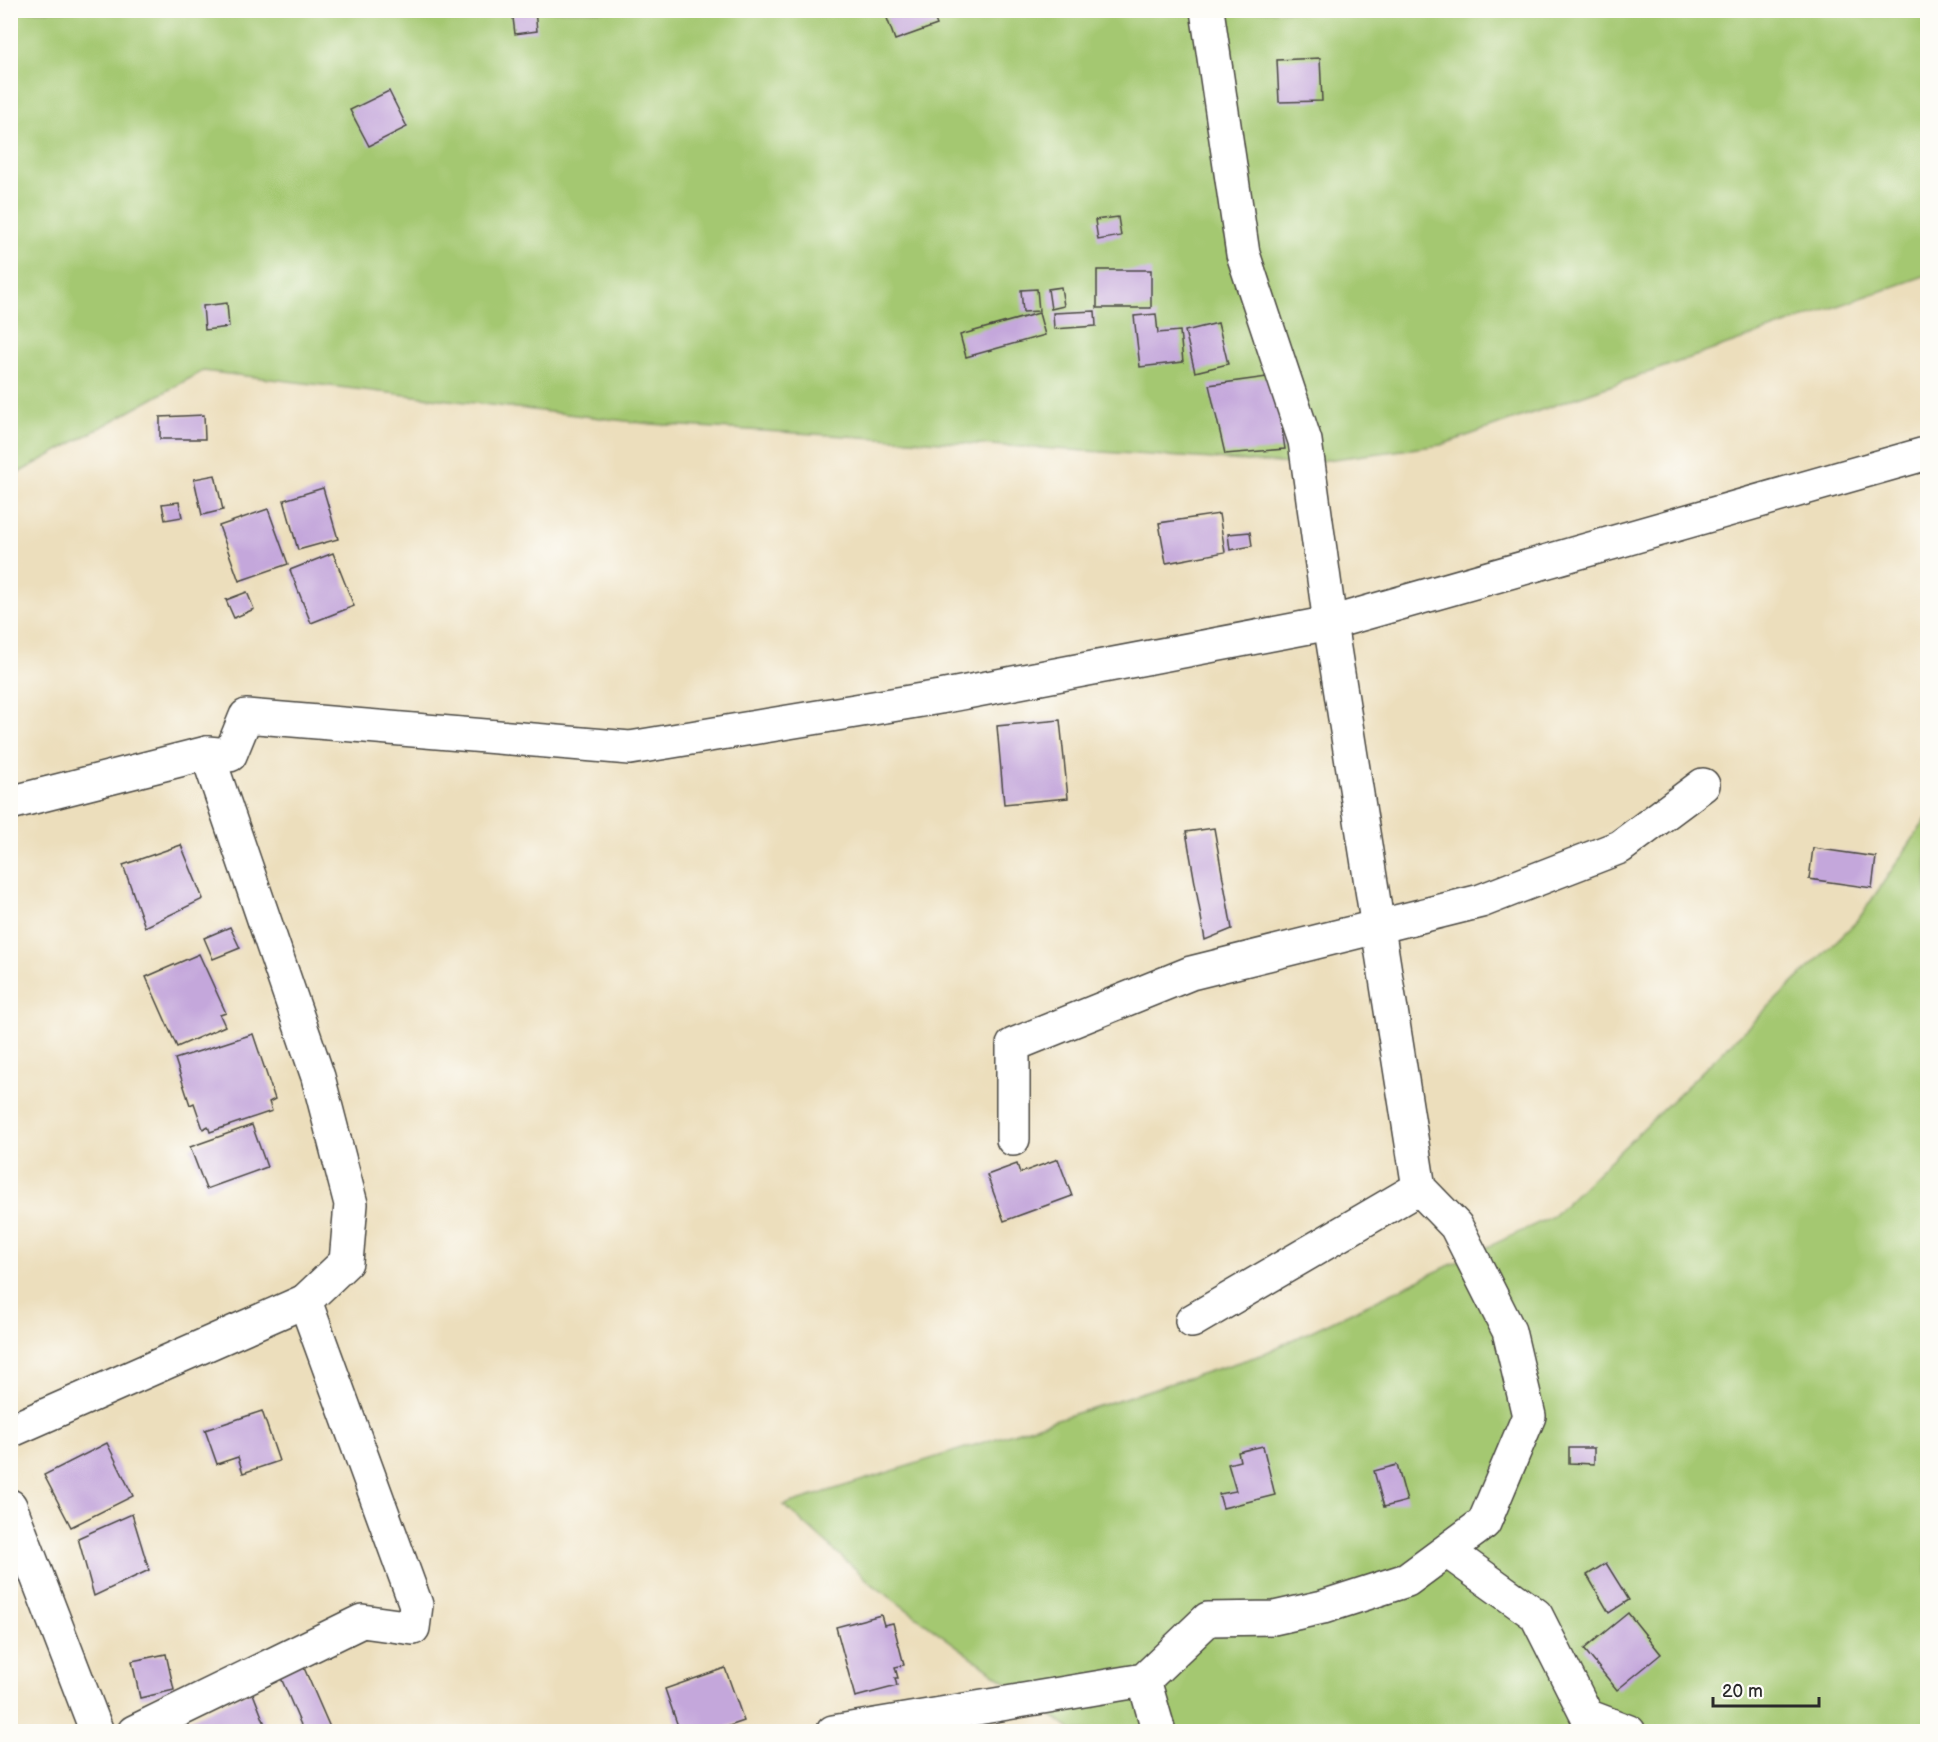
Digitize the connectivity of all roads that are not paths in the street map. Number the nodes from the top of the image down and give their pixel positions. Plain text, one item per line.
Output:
1 (1207, 10) edge
2 (1928, 453) edge
3 (1330, 623) junction
4 (207, 753) junction
5 (1703, 785) dead end
6 (10, 803) edge
7 (1379, 928) junction
8 (1013, 1139) dead end
9 (1419, 1188) junction
10 (305, 1301) junction
11 (1192, 1321) dead end
12 (10, 1431) edge
13 (10, 1506) edge
14 (1447, 1551) junction
15 (1144, 1680) junction
16 (97, 1731) edge
17 (134, 1731) edge
18 (833, 1731) edge
19 (1159, 1731) edge
20 (1629, 1731) edge

1 - 3 street
2 - 3 street
3 - 4 street
3 - 7 street
4 - 6 street
4 - 10 street
5 - 7 street
7 - 8 street
7 - 9 street
9 - 11 street
9 - 14 street
10 - 12 street
10 - 17 street
13 - 16 street
14 - 15 street
14 - 20 street
15 - 18 street
15 - 19 street

